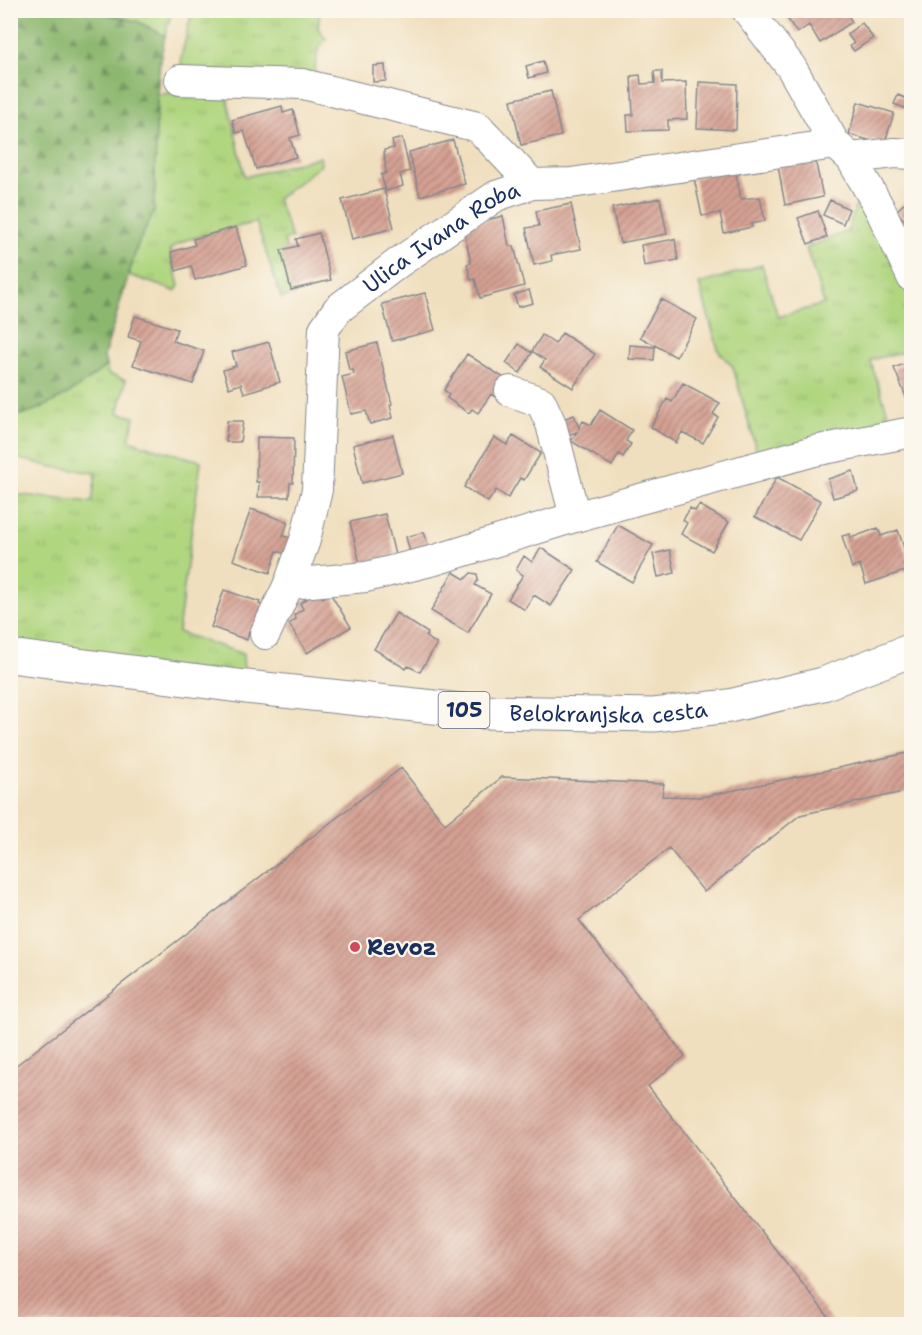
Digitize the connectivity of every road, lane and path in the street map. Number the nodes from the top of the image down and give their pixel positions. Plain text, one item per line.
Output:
1 (747, 10) edge
2 (180, 80) dead end
3 (843, 151) junction
4 (912, 154) edge
5 (532, 184) junction
6 (912, 277) edge
7 (510, 391) dead end
8 (912, 432) edge
9 (575, 518) junction
10 (289, 584) junction
11 (265, 634) dead end
12 (912, 650) edge
13 (10, 656) edge

1 - 3 street
2 - 5 street
3 - 4 street, Ulica Ivana Roba
3 - 5 street, Ulica Ivana Roba
3 - 6 street
5 - 10 street, Ulica Ivana Roba
7 - 9 street
8 - 9 street
9 - 10 street
10 - 11 street, Ulica Ivana Roba
12 - 13 main road, Belokranjska cesta / 105

